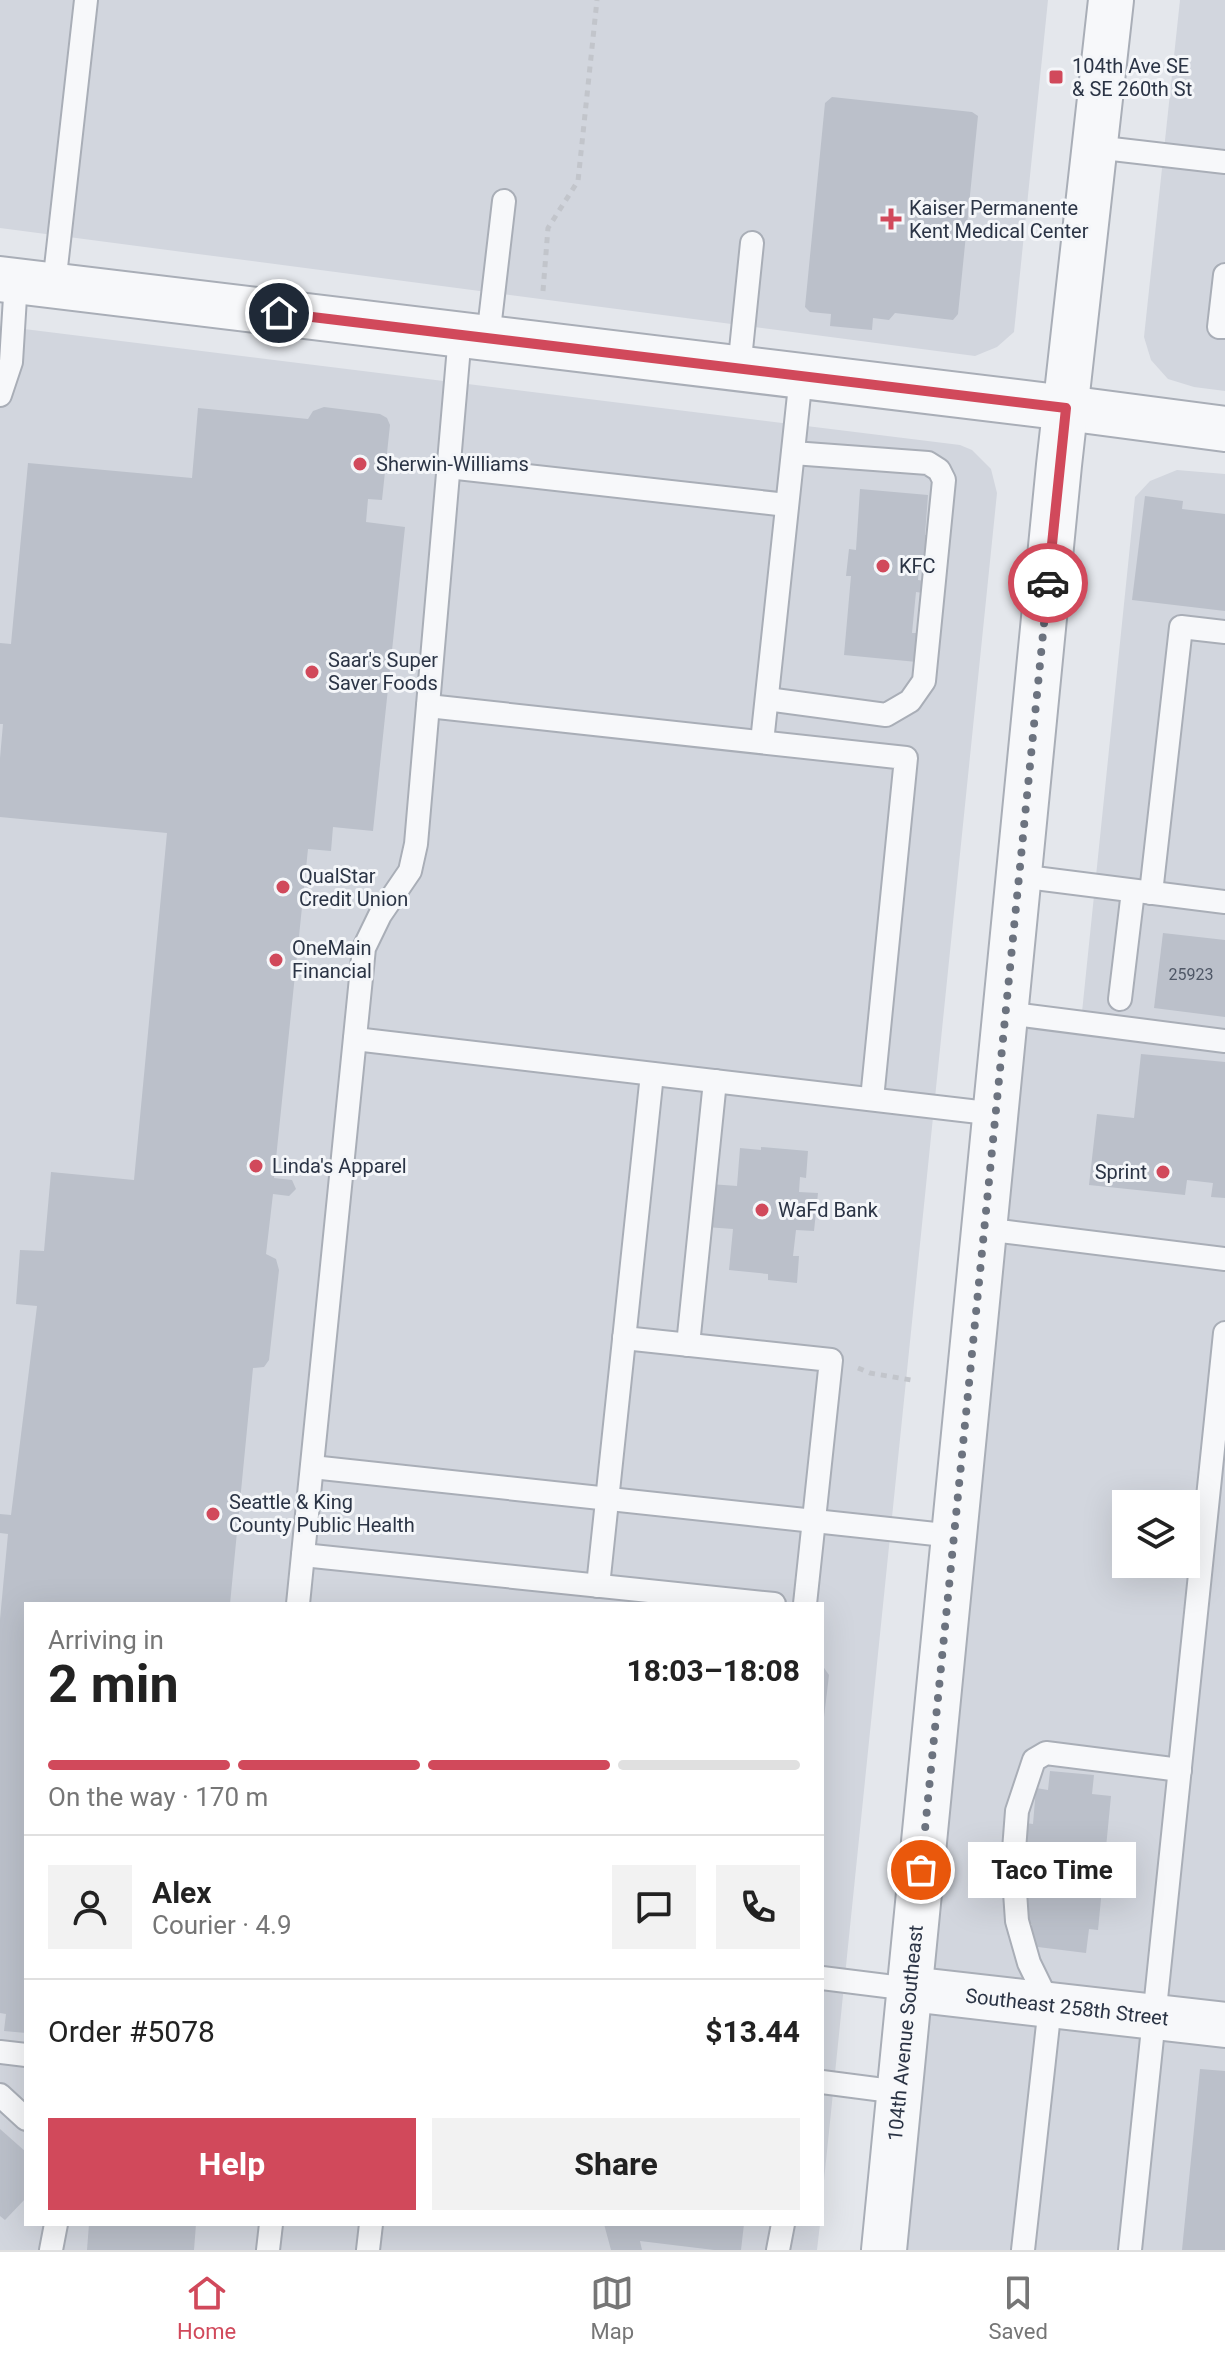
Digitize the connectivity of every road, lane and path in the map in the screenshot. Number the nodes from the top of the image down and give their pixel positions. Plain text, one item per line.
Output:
1 (86, 0) edge
2 (597, 0) edge
3 (1111, 0) edge
4 (1095, 147) junction
5 (1225, 162) edge
6 (504, 201) dead end
7 (752, 243) dead end
8 (1225, 275) edge
9 (24, 281) edge
10 (543, 291) dead end
11 (1225, 327) edge
12 (474, 336) junction
13 (739, 369) junction
14 (801, 376) junction
15 (0, 395) edge
16 (1066, 408) junction
17 (1225, 429) edge
18 (793, 453) junction
19 (448, 467) junction
20 (787, 505) junction
21 (1225, 632) edge
22 (767, 699) junction
23 (428, 706) junction
24 (762, 742) junction
25 (1019, 876) junction
26 (1142, 892) junction
27 (1225, 902) edge
28 (1120, 999) dead end
29 (1006, 1013) junction
30 (355, 1039) junction
31 (1225, 1041) edge
32 (652, 1074) junction
33 (715, 1081) junction
34 (872, 1099) junction
35 (996, 1114) junction
36 (984, 1229) junction
37 (1225, 1259) edge
38 (1225, 1333) edge
39 (624, 1338) junction
40 (688, 1345) junction
41 (855, 1367) dead end
42 (911, 1380) dead end
43 (312, 1467) junction
44 (607, 1498) junction
45 (814, 1521) junction
46 (954, 1536) junction
47 (303, 1555) junction
48 (598, 1586) junction
49 (298, 1602) edge
50 (754, 1602) edge
51 (805, 1602) edge
52 (1180, 1770) junction
53 (824, 1978) edge
54 (910, 1989) junction
55 (1050, 2006) junction
56 (1154, 2018) junction
57 (1225, 2025) edge
58 (0, 2052) edge
59 (24, 2055) edge
60 (824, 2082) edge
61 (899, 2092) junction
62 (0, 2095) edge
63 (24, 2117) edge
64 (56, 2226) edge
65 (271, 2226) edge
66 (371, 2226) edge
67 (783, 2226) edge
68 (51, 2250) edge
69 (268, 2250) edge
70 (368, 2250) edge
71 (778, 2250) edge
72 (884, 2250) edge
73 (1023, 2250) edge
74 (1130, 2250) edge

1 - 9 lane
2 - 10 path
3 - 4 street, 104th Avenue Southeast
4 - 5 lane
4 - 16 street, 104th Avenue Southeast
6 - 12 lane
7 - 13 lane
8 - 11 lane
9 - 12 street
9 - 15 lane
12 - 13 street
12 - 19 lane
13 - 14 street
14 - 16 street
14 - 18 lane
16 - 17 street
16 - 25 street, 104th Avenue Southeast
18 - 20 lane
18 - 22 lane
19 - 20 lane
19 - 23 lane
20 - 22 lane
21 - 26 lane
22 - 24 lane
23 - 24 lane
23 - 30 lane
24 - 34 lane
25 - 26 lane
25 - 29 street, 104th Avenue Southeast
26 - 27 lane
26 - 28 lane
29 - 31 lane
29 - 35 street, 104th Avenue Southeast
30 - 32 lane
30 - 43 lane
32 - 33 lane
32 - 39 lane
33 - 34 lane
33 - 40 lane
34 - 35 lane
35 - 36 street, 104th Avenue Southeast
36 - 37 lane
36 - 46 street, 104th Avenue Southeast
38 - 52 lane
39 - 40 lane
39 - 44 lane
40 - 45 lane
41 - 42 path
43 - 44 lane
43 - 47 lane
44 - 45 lane
44 - 48 lane
45 - 46 lane
45 - 51 lane
46 - 54 street, 104th Avenue Southeast
47 - 48 lane
47 - 49 lane
48 - 50 lane
52 - 55 lane
52 - 56 lane
53 - 54 lane
54 - 55 street, Southeast 258th Street
54 - 61 street, 104th Avenue Southeast
55 - 56 street, Southeast 258th Street
55 - 73 lane
56 - 57 street, Southeast 258th Street
56 - 74 lane
58 - 59 lane
60 - 61 lane
61 - 72 street, 104th Avenue Southeast
62 - 63 lane
64 - 68 lane
65 - 69 lane
66 - 70 lane
67 - 71 lane

